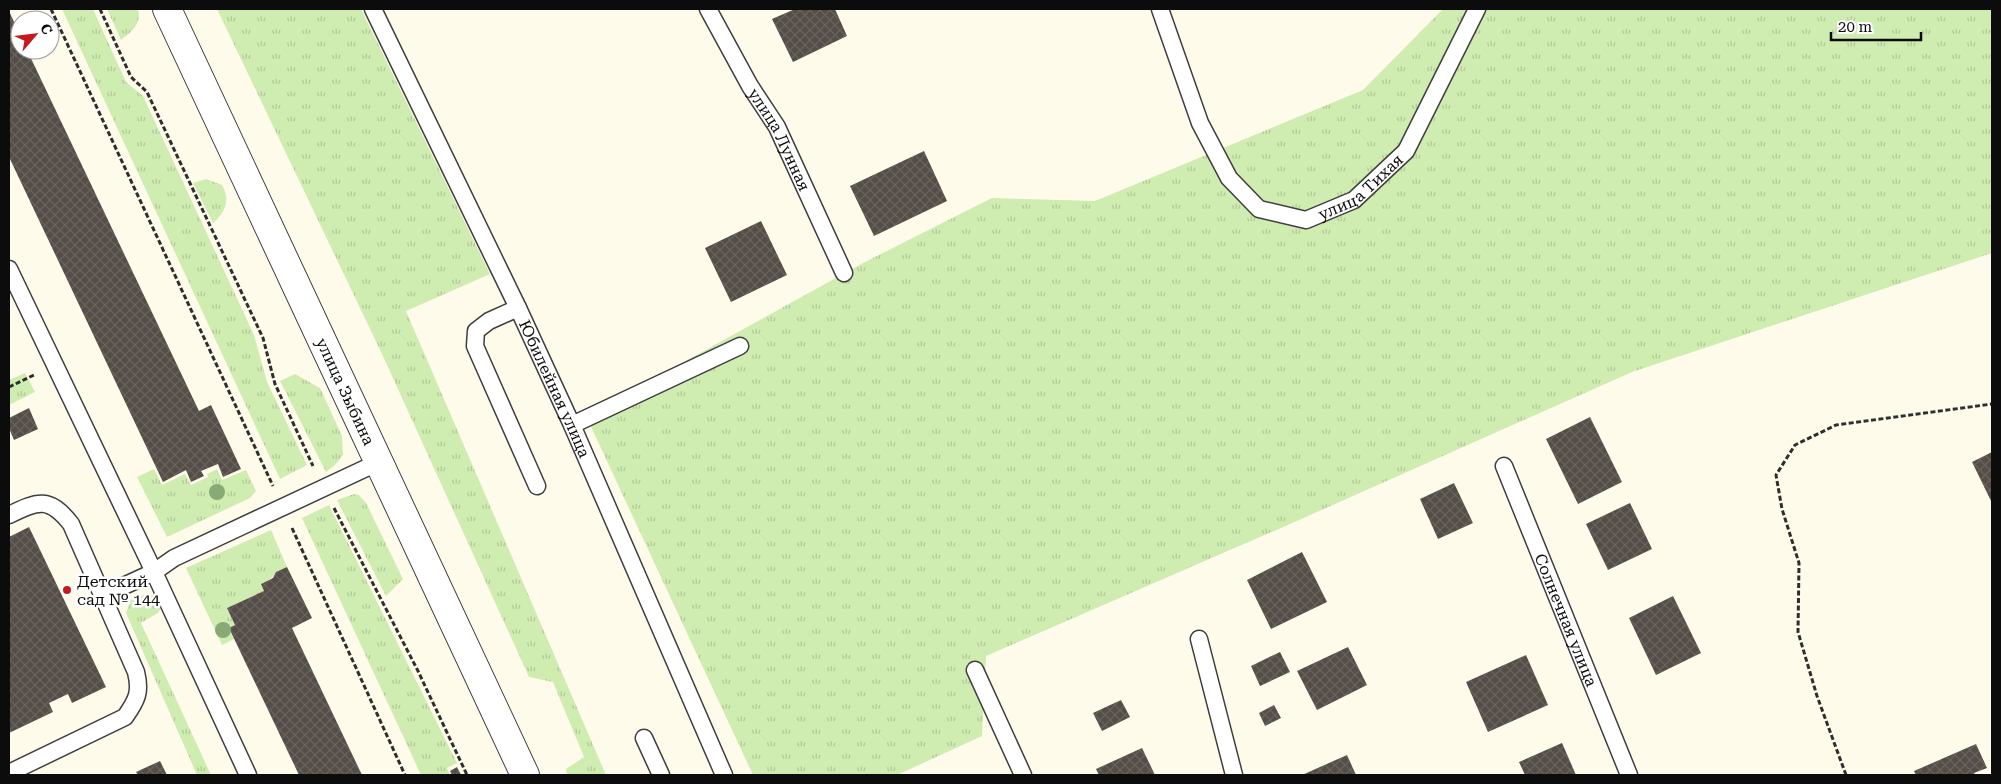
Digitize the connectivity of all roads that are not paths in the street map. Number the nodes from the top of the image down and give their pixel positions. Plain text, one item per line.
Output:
1 (167, 9) edge
2 (373, 9) edge
3 (708, 9) edge
4 (1160, 9) edge
5 (1477, 9) edge
6 (9, 269) edge
7 (844, 272) dead end
8 (518, 308) junction
9 (740, 346) dead end
10 (572, 425) junction
11 (379, 462) junction
12 (1504, 466) dead end
13 (537, 486) dead end
14 (9, 515) edge
15 (154, 572) junction
16 (104, 595) junction
17 (1199, 638) dead end
18 (975, 670) dead end
19 (644, 738) dead end
20 (9, 773) edge
21 (248, 775) edge
22 (525, 775) edge
23 (661, 775) edge
24 (724, 775) edge
25 (1023, 775) edge
26 (1234, 775) edge
27 (1629, 775) edge

1 - 11 street, улица Зыбина
2 - 8 lane, Юбилейная улица
3 - 7 lane, улица Лунная
4 - 5 lane, улица Тихая
6 - 15 lane
8 - 10 lane, Юбилейная улица
8 - 13 lane
9 - 10 lane
10 - 24 lane, Юбилейная улица
11 - 15 lane
11 - 22 street, улица Зыбина
12 - 27 lane, Солнечная улица
14 - 16 lane
15 - 16 lane
15 - 21 lane
16 - 20 lane
17 - 26 lane
18 - 25 lane
19 - 23 lane

